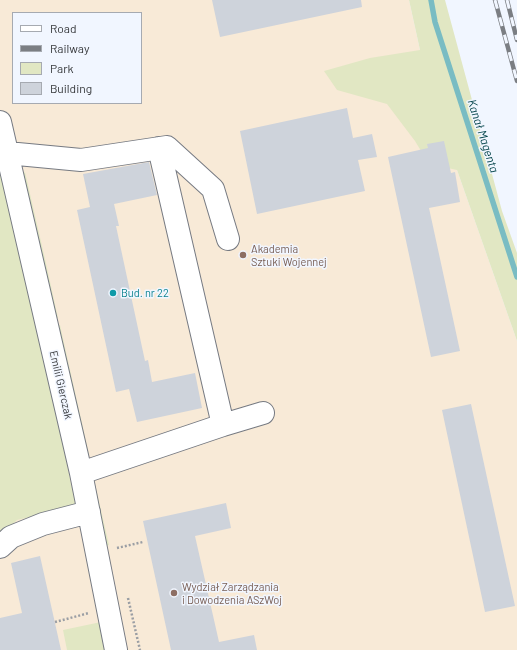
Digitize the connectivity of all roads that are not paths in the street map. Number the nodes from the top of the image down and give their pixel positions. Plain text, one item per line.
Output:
1 (3, 137) edge
2 (159, 148) junction
3 (228, 239) dead end
4 (263, 413) dead end
5 (223, 425) junction
6 (81, 473) junction
7 (90, 512) junction
8 (0, 547) edge
9 (116, 650) edge

1 - 2 street
1 - 6 street, Emilii Gierczak
2 - 3 street
2 - 5 street
4 - 5 street
5 - 6 street
6 - 7 street, Emilii Gierczak
7 - 8 street
7 - 9 street, Emilii Gierczak

